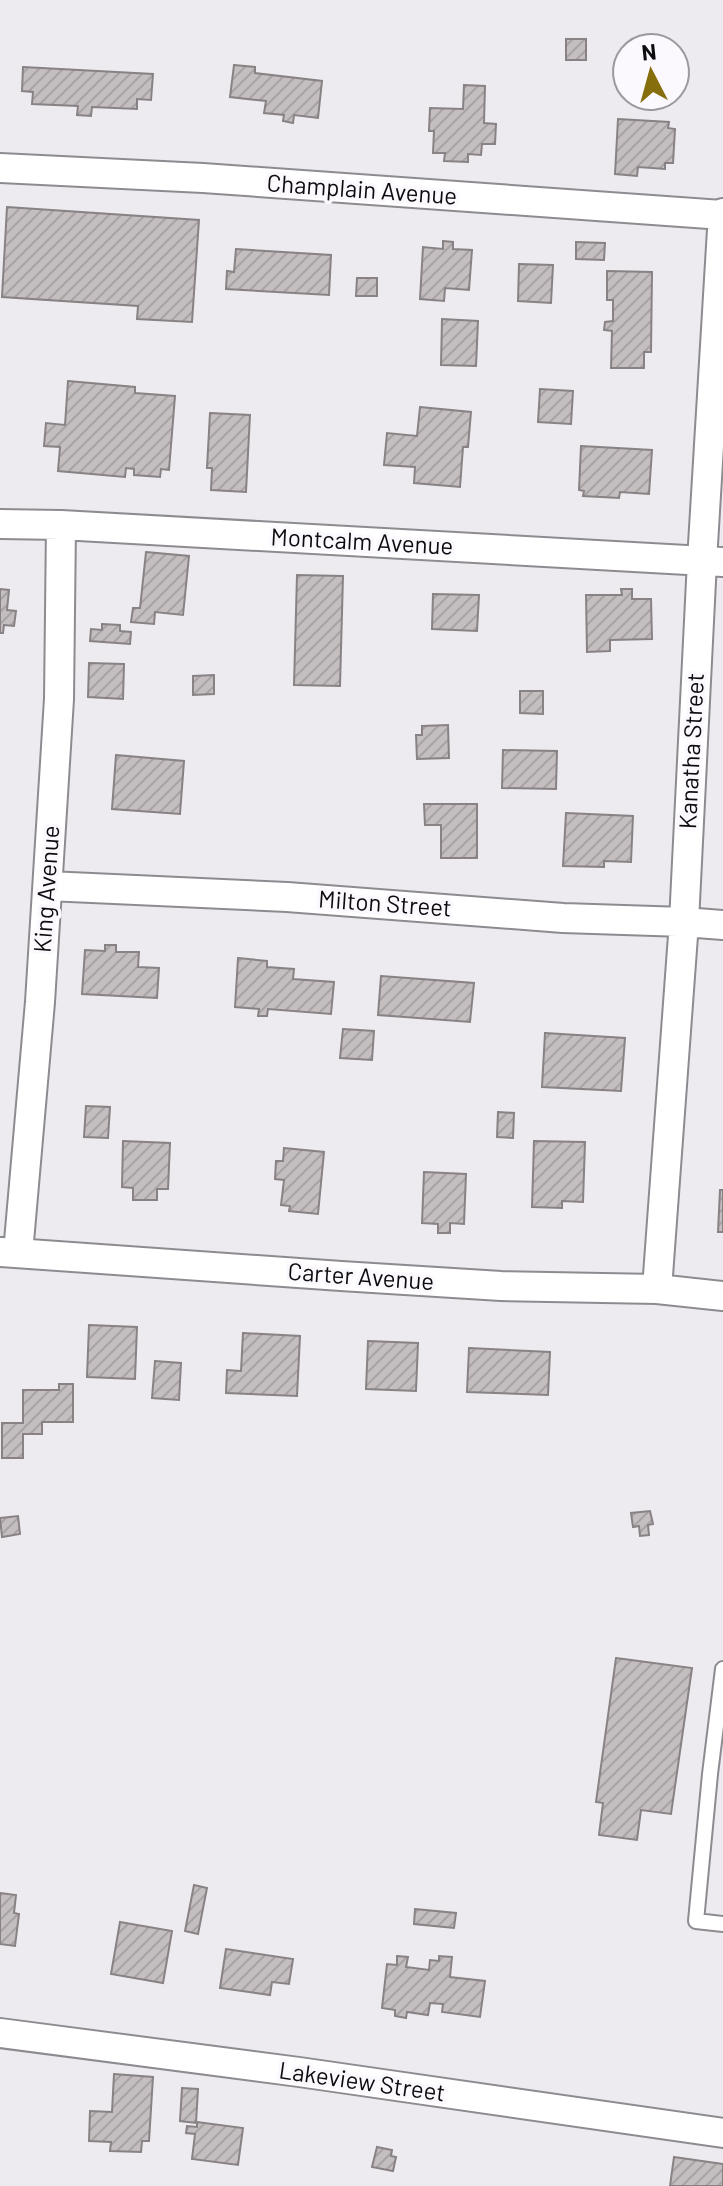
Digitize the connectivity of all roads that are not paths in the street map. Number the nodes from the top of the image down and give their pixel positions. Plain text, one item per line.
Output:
1 (0, 168) edge
2 (723, 215) edge
3 (0, 524) edge
4 (61, 525) junction
5 (712, 562) edge
6 (48, 886) junction
7 (684, 922) junction
8 (723, 925) edge
9 (9, 1252) edge
10 (657, 1289) junction
11 (723, 1296) edge
12 (723, 1669) edge
13 (723, 1924) edge
14 (0, 2033) edge
15 (723, 2133) edge

1 - 2 street, Champlain Avenue
2 - 5 street, Kanatha Street
3 - 4 street, Montcalm Avenue
4 - 5 street, Montcalm Avenue
4 - 6 street, King Avenue
5 - 7 street, Kanatha Street
6 - 7 street, Milton Street
6 - 9 street, King Avenue
7 - 8 street, Milton Street
7 - 10 street, Kanatha Street
9 - 10 street, Carter Avenue
10 - 11 street, Carter Avenue
12 - 13 lane
14 - 15 street, Lakeview Street

